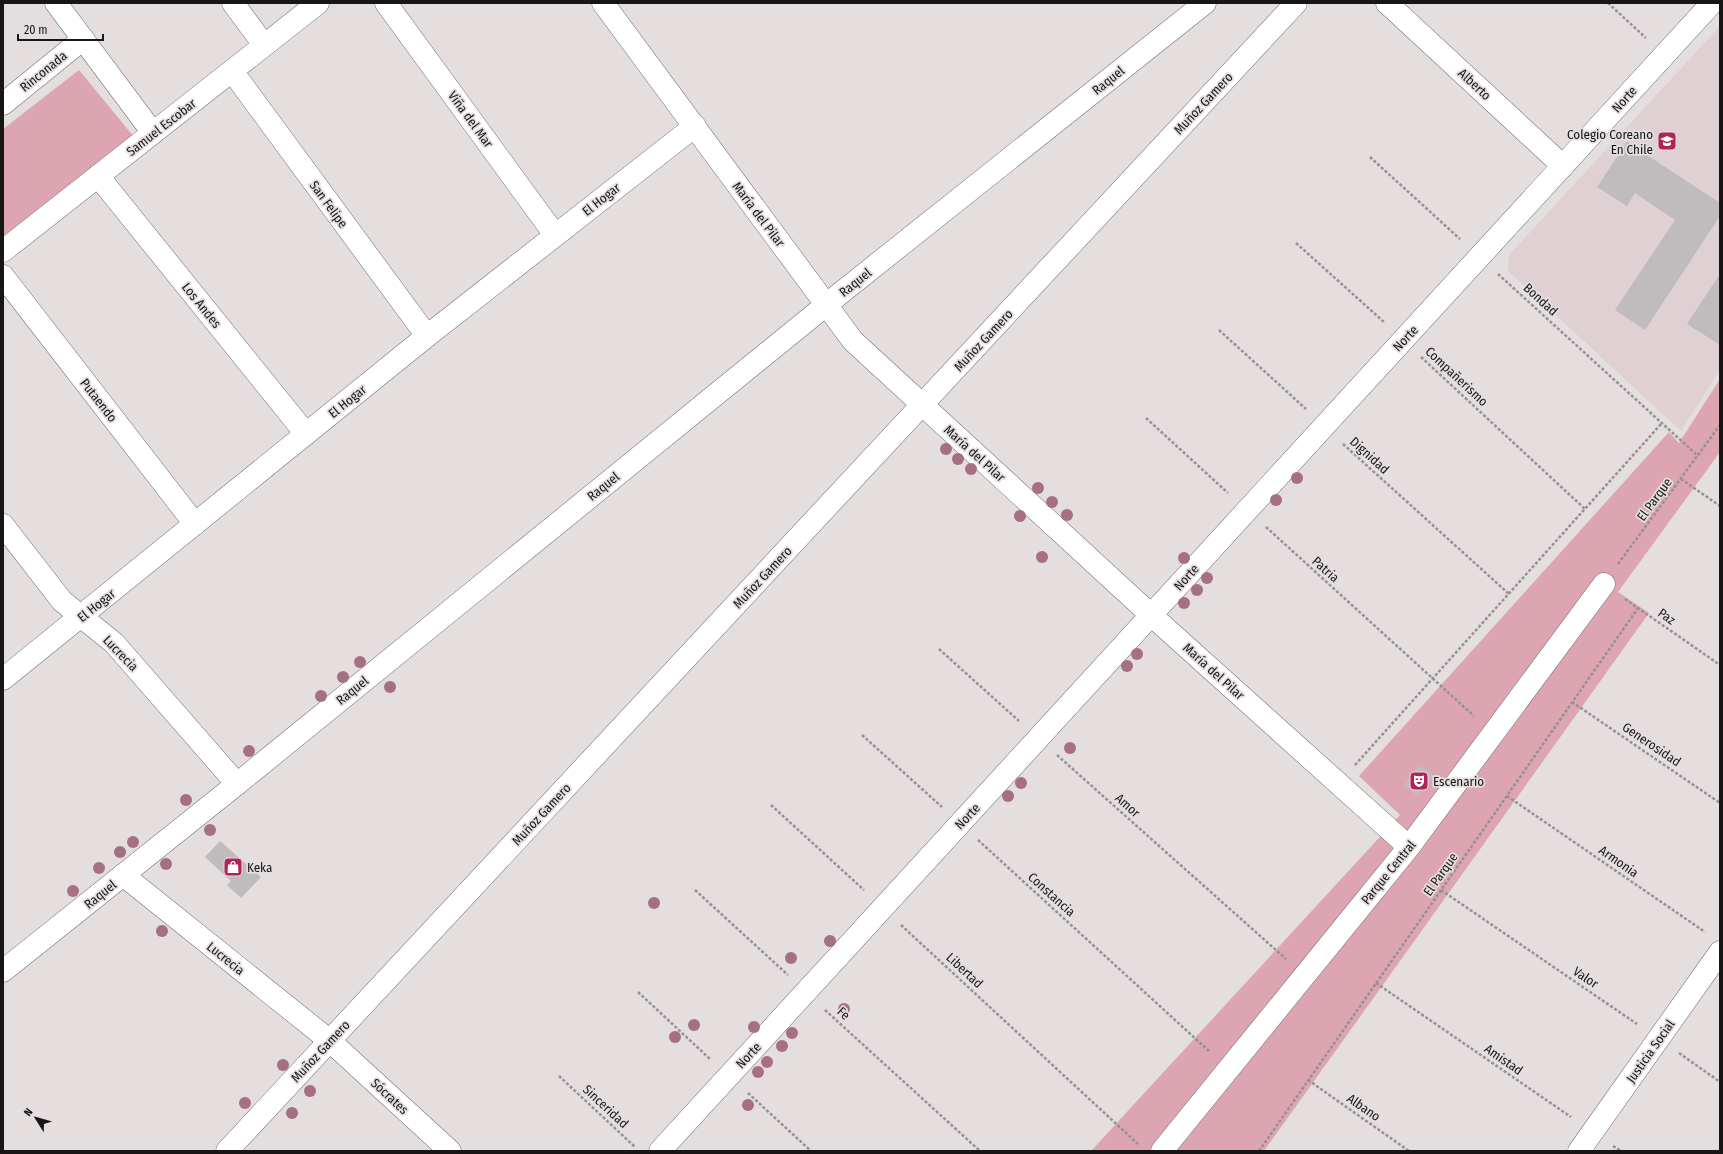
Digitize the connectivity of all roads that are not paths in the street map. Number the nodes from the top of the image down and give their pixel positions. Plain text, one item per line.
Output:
1 (56, 3) edge
2 (233, 3) edge
3 (318, 3) edge
4 (386, 3) edge
5 (603, 3) edge
6 (1205, 3) edge
7 (1296, 3) edge
8 (1387, 3) edge
9 (1712, 3) edge
10 (83, 39) junction
11 (264, 45) junction
12 (232, 71) junction
13 (3, 104) edge
14 (695, 126) junction
15 (153, 133) junction
16 (1563, 166) junction
17 (98, 176) junction
18 (555, 235) junction
19 (3, 252) edge
20 (3, 276) edge
21 (827, 305) junction
22 (427, 336) junction
23 (922, 405) junction
24 (306, 434) junction
25 (195, 524) junction
26 (3, 525) edge
27 (1604, 584) road end
28 (1152, 615) junction
29 (81, 617) junction
30 (3, 679) edge
31 (237, 784) junction
32 (1409, 847) junction
33 (123, 875) junction
34 (1720, 952) edge
35 (3, 971) edge
36 (330, 1041) junction
37 (227, 1151) edge
38 (450, 1151) edge
39 (660, 1151) edge
40 (1162, 1151) edge
41 (1579, 1151) edge

1 - 10 street
2 - 11 street
3 - 11 street, Samuel Escobar
4 - 18 street, Viña del Mar
5 - 14 street, María del Pilar
6 - 21 street, Raquel
7 - 23 street, Muñoz Gamero
8 - 16 street, Alberto
9 - 16 street, Norte
10 - 13 street, Rinconada
10 - 15 street
11 - 12 street, Samuel Escobar
12 - 15 street, Samuel Escobar
12 - 22 street, San Felipe
14 - 18 street, El Hogar
14 - 21 street, María del Pilar
15 - 17 street, Samuel Escobar
16 - 28 street, Norte
17 - 19 street, Samuel Escobar
17 - 24 street, Los Andes
18 - 22 street, El Hogar
20 - 25 street, Putaendo
21 - 23 street, María del Pilar
21 - 31 street, Raquel
22 - 24 street, El Hogar
23 - 28 street, María del Pilar
23 - 36 street, Muñoz Gamero
24 - 25 street, El Hogar
25 - 29 street, El Hogar
26 - 29 street, Lucrecia
27 - 32 street, Parque Central
28 - 32 street, María del Pilar
28 - 39 street, Norte
29 - 30 street, El Hogar
29 - 31 street, Lucrecia
31 - 33 street, Raquel
32 - 40 street, Parque Central
33 - 35 street, Raquel
33 - 36 street, Lucrecia
34 - 41 street, Justicia Social
36 - 37 street, Muñoz Gamero
36 - 38 street, Sócrates

